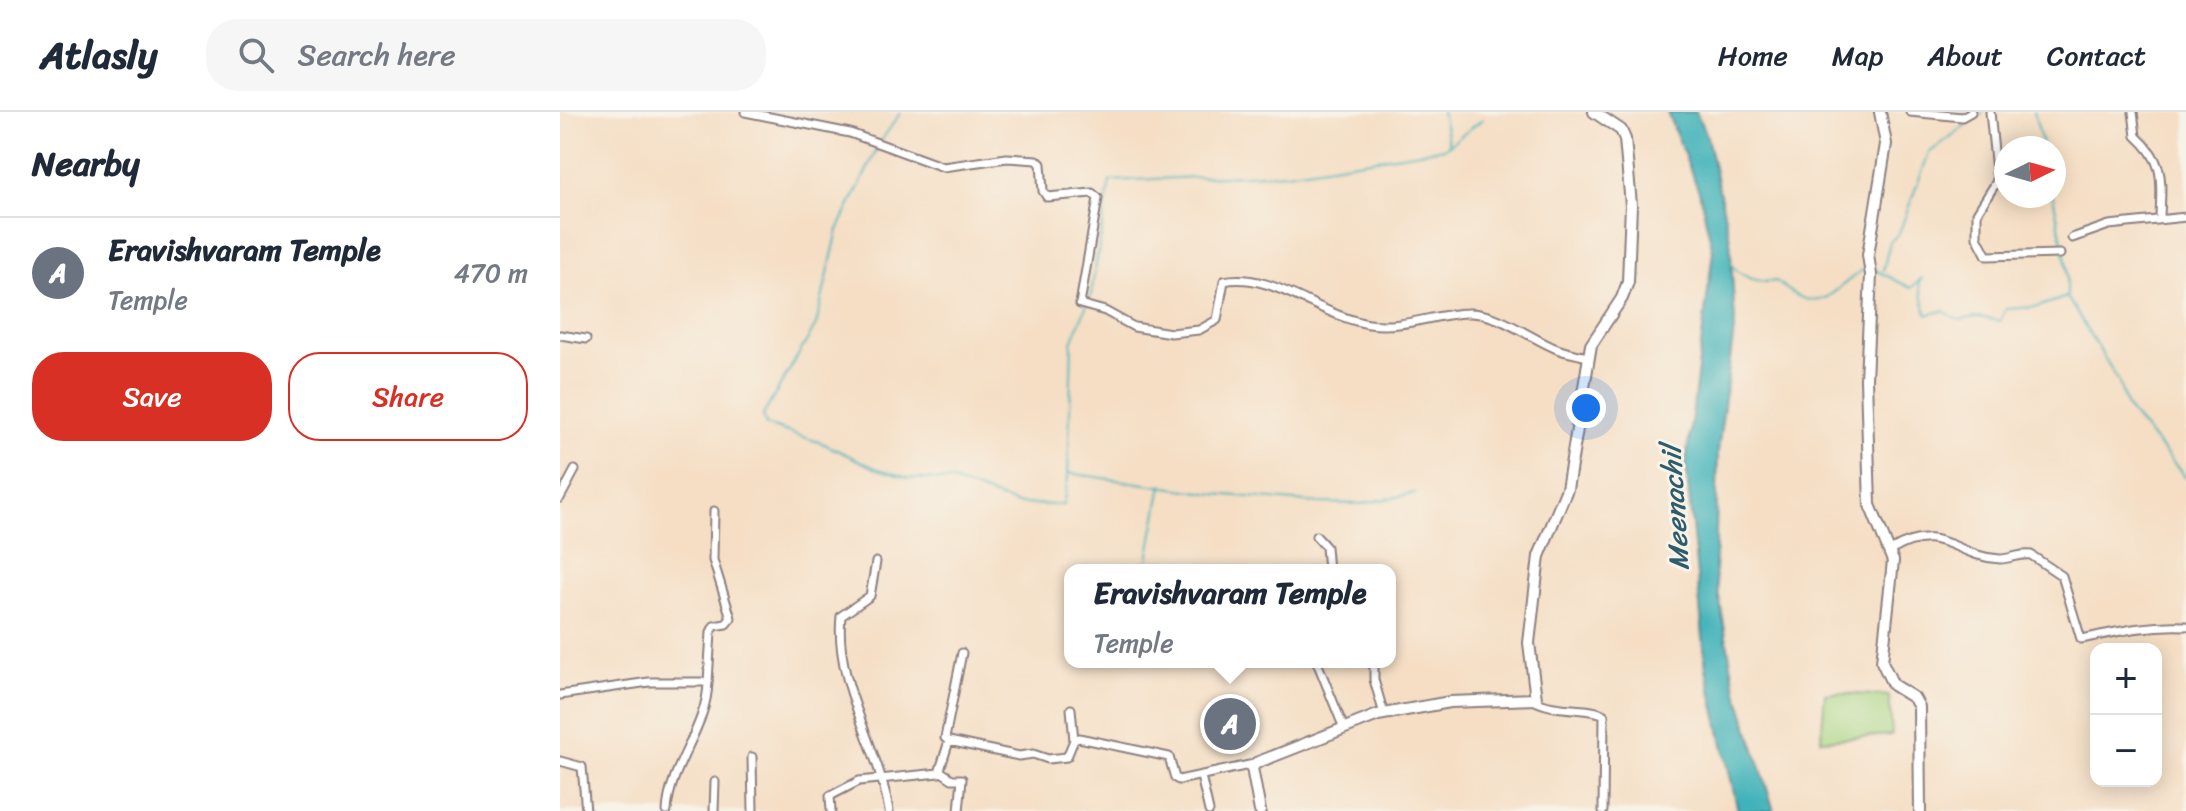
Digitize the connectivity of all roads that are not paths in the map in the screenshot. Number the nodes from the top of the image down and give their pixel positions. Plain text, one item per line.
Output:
1 (745, 112) edge
2 (1594, 112) edge
3 (1880, 112) edge
4 (1910, 112) edge
5 (1971, 112) edge
6 (1990, 112) edge
7 (2133, 112) edge
8 (2186, 217) edge
9 (2160, 218) junction
10 (2072, 238) dead end
11 (2060, 254) dead end
12 (560, 335) edge
13 (586, 339) dead end
14 (1587, 357) junction
15 (575, 470) dead end
16 (560, 498) edge
17 (714, 511) dead end
18 (1316, 536) dead end
19 (1892, 550) junction
20 (876, 562) dead end
21 (1327, 564) edge
22 (2186, 626) edge
23 (962, 653) dead end
24 (1319, 668) edge
25 (1374, 668) edge
26 (708, 682) junction
27 (560, 695) edge
28 (1533, 700) junction
29 (1071, 709) dead end
30 (1384, 714) junction
31 (1343, 726) junction
32 (1074, 740) junction
33 (949, 741) junction
34 (752, 757) dead end
35 (560, 761) edge
36 (1256, 763) junction
37 (940, 771) junction
38 (1201, 776) junction
39 (884, 779) junction
40 (715, 782) dead end
41 (586, 811) edge
42 (667, 811) edge
43 (714, 811) edge
44 (753, 811) edge
45 (831, 811) edge
46 (889, 811) edge
47 (959, 811) edge
48 (1209, 811) edge
49 (1258, 811) edge
50 (1603, 811) edge
51 (1920, 811) edge

1 - 14 street
2 - 14 main road
3 - 19 main road
4 - 5 street
6 - 11 street
7 - 9 street
8 - 9 street
9 - 10 street
12 - 13 street
14 - 28 main road
15 - 16 street
17 - 26 street
18 - 21 street
19 - 22 street
19 - 51 main road
20 - 39 street
23 - 33 street
24 - 31 street
25 - 30 street
26 - 27 street
26 - 42 street
28 - 30 main road
28 - 50 street
29 - 32 street
30 - 31 main road
31 - 36 main road
32 - 33 street
32 - 38 street
33 - 37 street
34 - 44 street
35 - 41 street
36 - 38 street
36 - 49 main road
37 - 39 street
37 - 47 street
38 - 48 street
39 - 45 street
39 - 46 street
40 - 43 street

